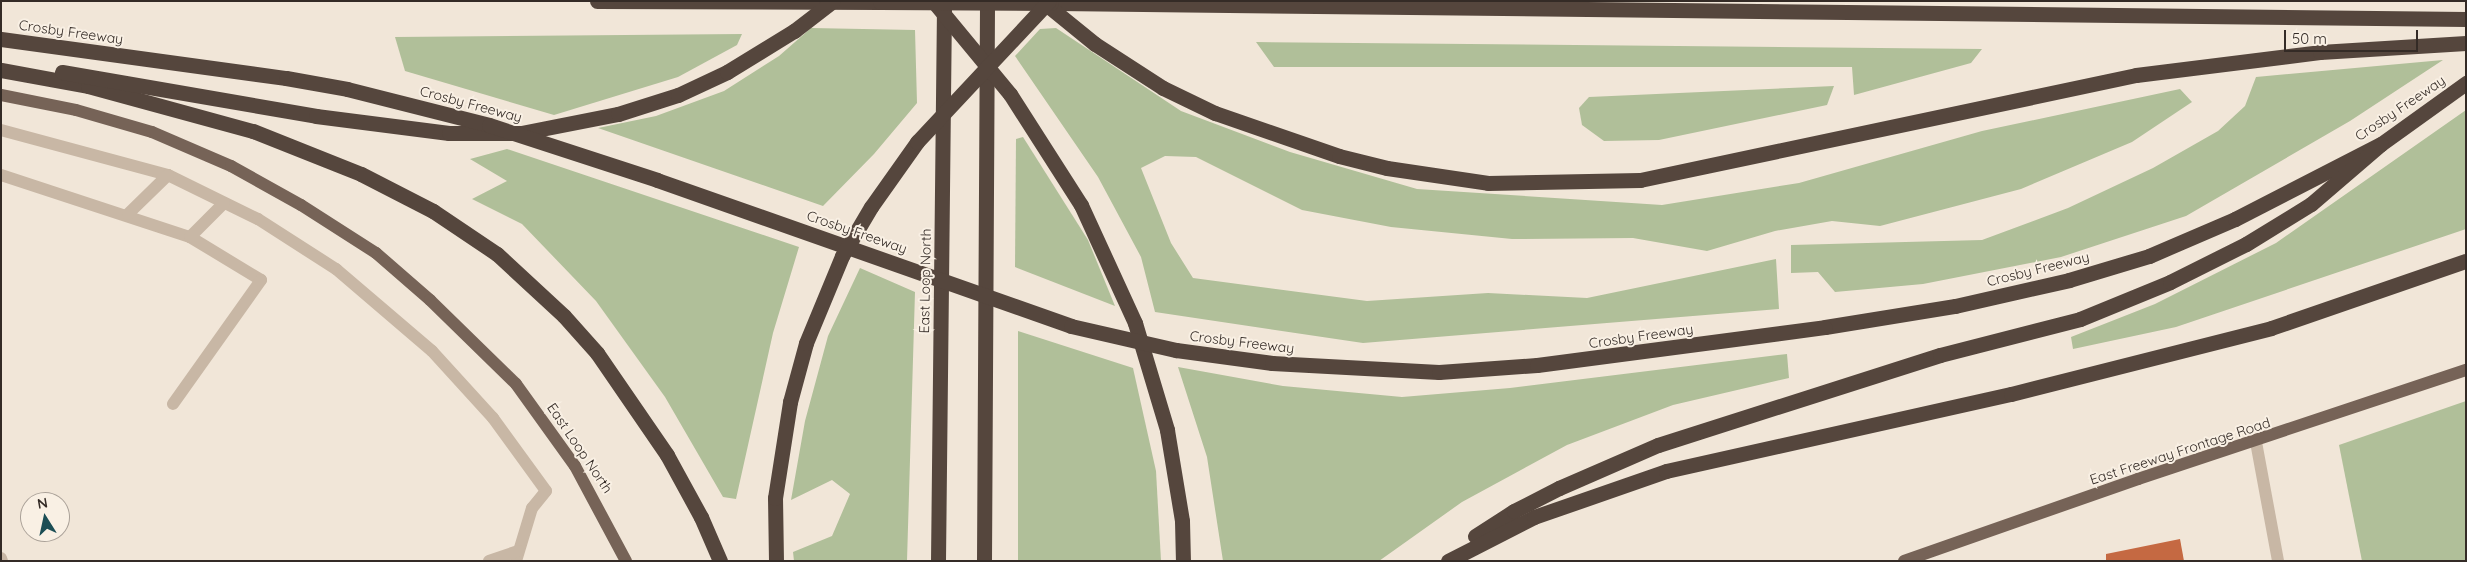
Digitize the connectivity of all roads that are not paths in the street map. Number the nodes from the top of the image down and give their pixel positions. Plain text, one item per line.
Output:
1 (597, 1) edge
2 (833, 1) edge
3 (932, 1) edge
4 (944, 1) edge
5 (987, 1) edge
6 (880, 2) edge
7 (1049, 2) edge
8 (2466, 19) edge
9 (1, 39) edge
10 (2466, 43) edge
11 (1, 66) edge
12 (1, 70) edge
13 (2466, 83) edge
14 (1, 95) edge
15 (1, 130) edge
16 (2381, 144) junction
17 (1, 175) edge
18 (168, 175) junction
19 (224, 203) junction
20 (128, 214) junction
21 (190, 236) junction
22 (2466, 260) edge
23 (2466, 370) edge
24 (173, 404) dead end
25 (2256, 442) junction
26 (517, 556) edge
27 (489, 561) edge
28 (626, 561) edge
29 (720, 561) edge
30 (776, 561) edge
31 (938, 561) edge
32 (984, 561) edge
33 (1183, 561) edge
34 (1439, 561) edge
35 (1448, 561) edge
36 (1904, 561) edge
37 (2278, 561) edge

1 - 6 highway
2 - 11 highway, bridge
3 - 33 highway, bridge
4 - 31 highway, East Loop North
5 - 32 highway
6 - 7 highway, bridge
7 - 8 highway
7 - 10 highway, bridge
7 - 30 highway, bridge
9 - 16 highway, Crosby Freeway, bridge
12 - 29 highway
13 - 16 highway, Crosby Freeway
14 - 28 main road, East Loop North
15 - 18 lane
16 - 34 highway
17 - 20 lane
18 - 19 lane
18 - 20 lane
19 - 21 lane
19 - 26 lane
20 - 21 lane
21 - 24 lane
22 - 35 highway
23 - 25 main road, East Freeway Frontage Road
25 - 36 main road, East Freeway Frontage Road
25 - 37 lane
26 - 27 lane

